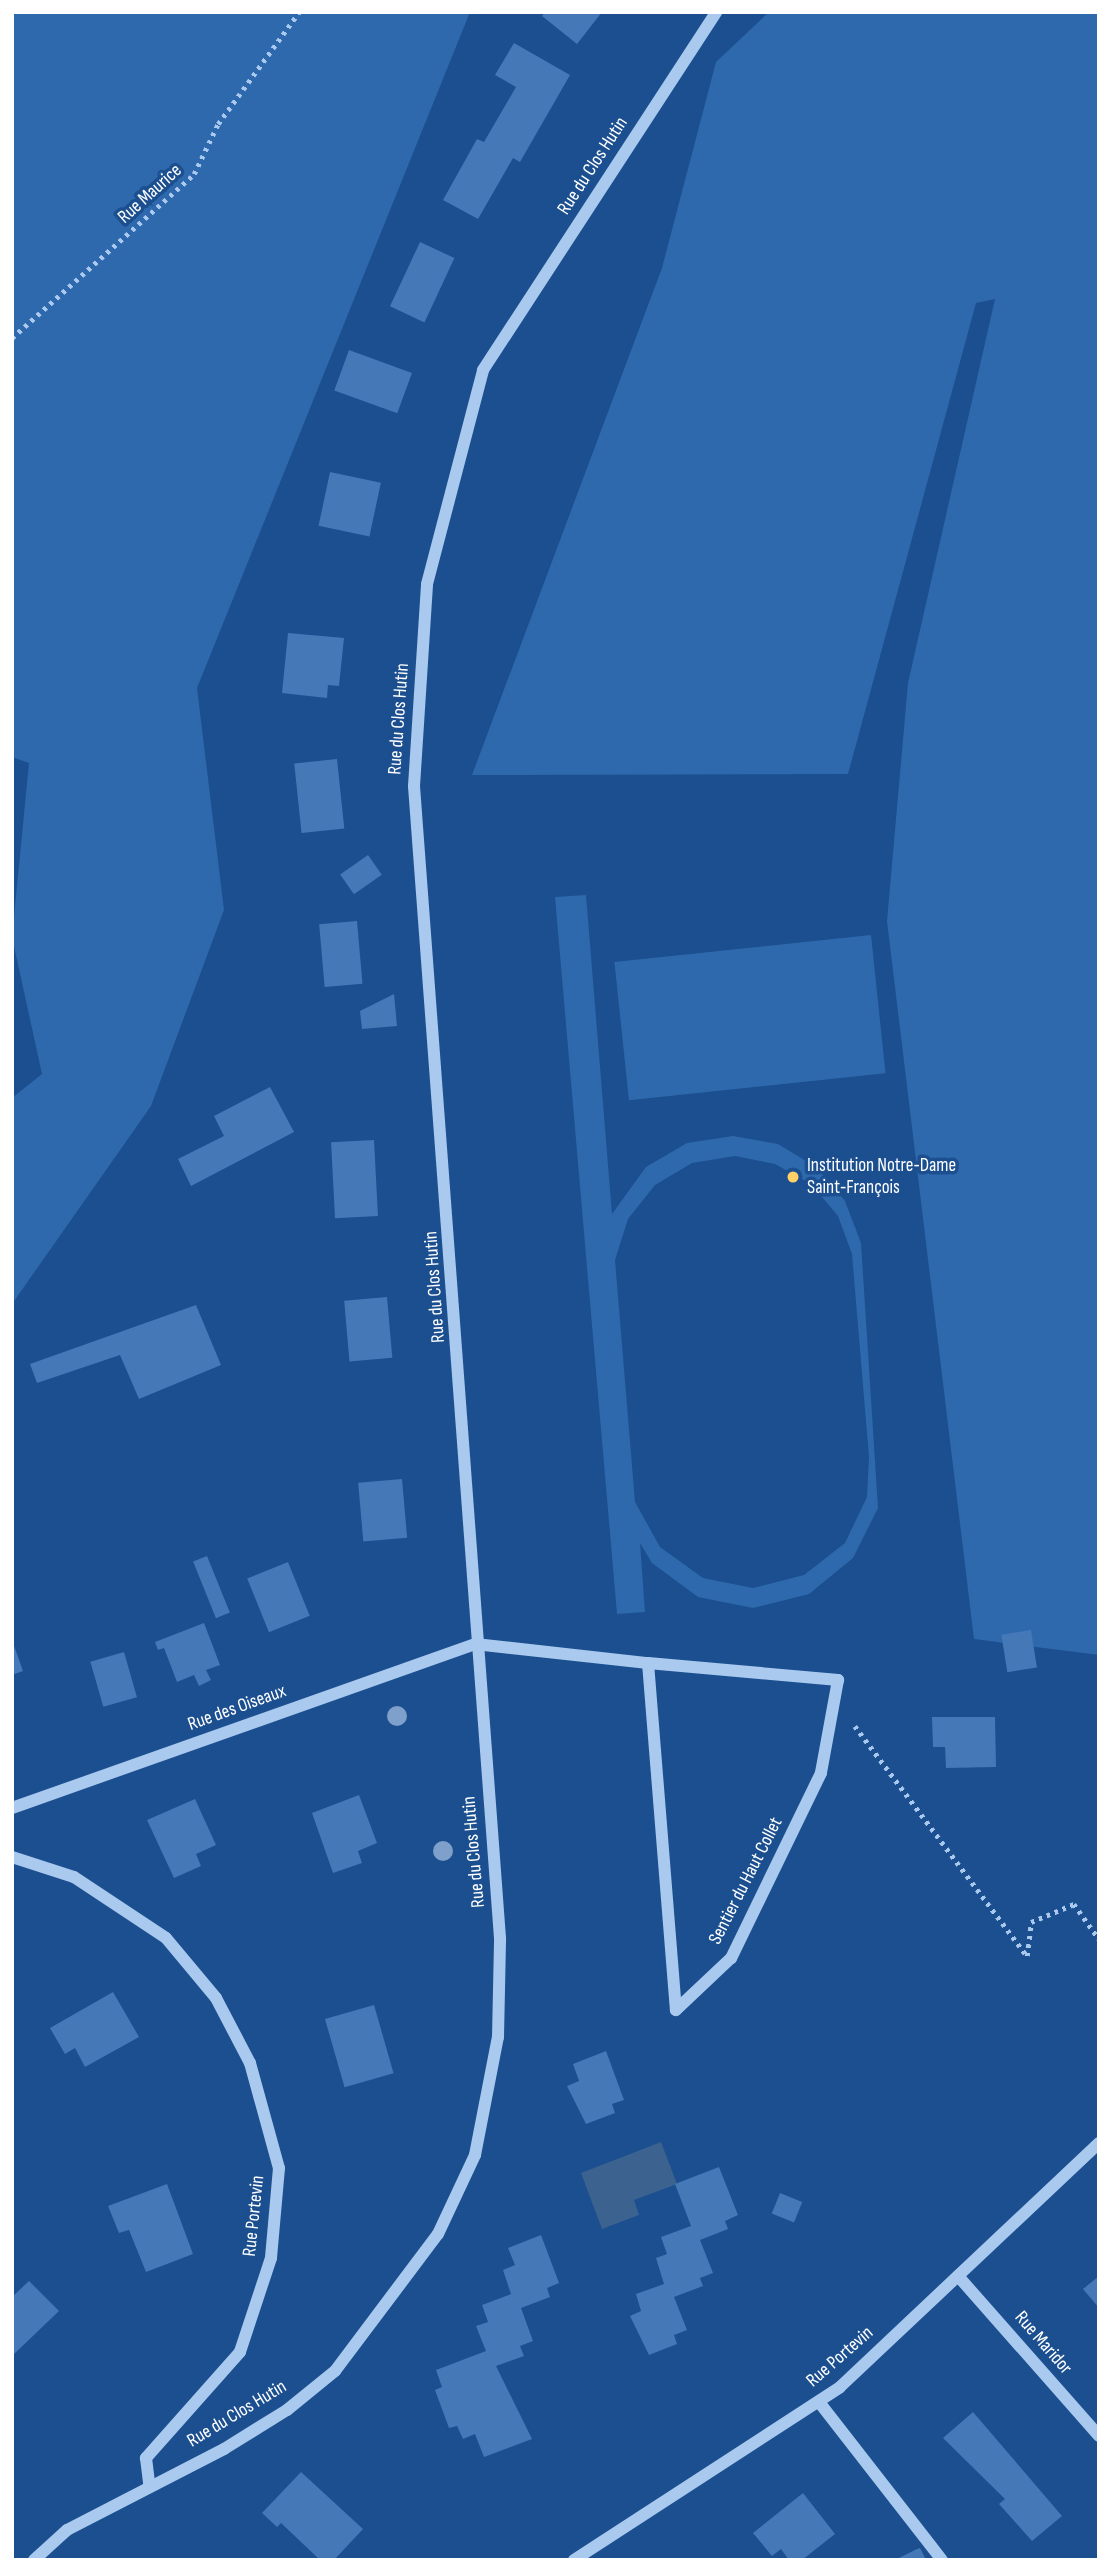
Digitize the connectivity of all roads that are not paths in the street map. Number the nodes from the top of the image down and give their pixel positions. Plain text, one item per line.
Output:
1 (716, 12) edge
2 (475, 1644) junction
3 (648, 1662) junction
4 (12, 1808) edge
5 (12, 1857) edge
6 (1099, 2143) edge
7 (958, 2276) junction
8 (819, 2402) junction
9 (1099, 2436) edge
10 (149, 2484) junction
11 (34, 2560) edge
12 (574, 2560) edge
13 (942, 2560) edge

1 - 2 street, Rue du Clos Hutin
2 - 3 street
2 - 4 street, Rue des Oiseaux
2 - 10 street, Rue du Clos Hutin
3 - 3 street, Sentier du Haut Collet
5 - 10 street, Rue Portevin
6 - 7 street, Rue Portevin
7 - 8 street, Rue Portevin
7 - 9 street, Rue Maridor
8 - 12 street, Rue Portevin
8 - 13 street
10 - 11 street

